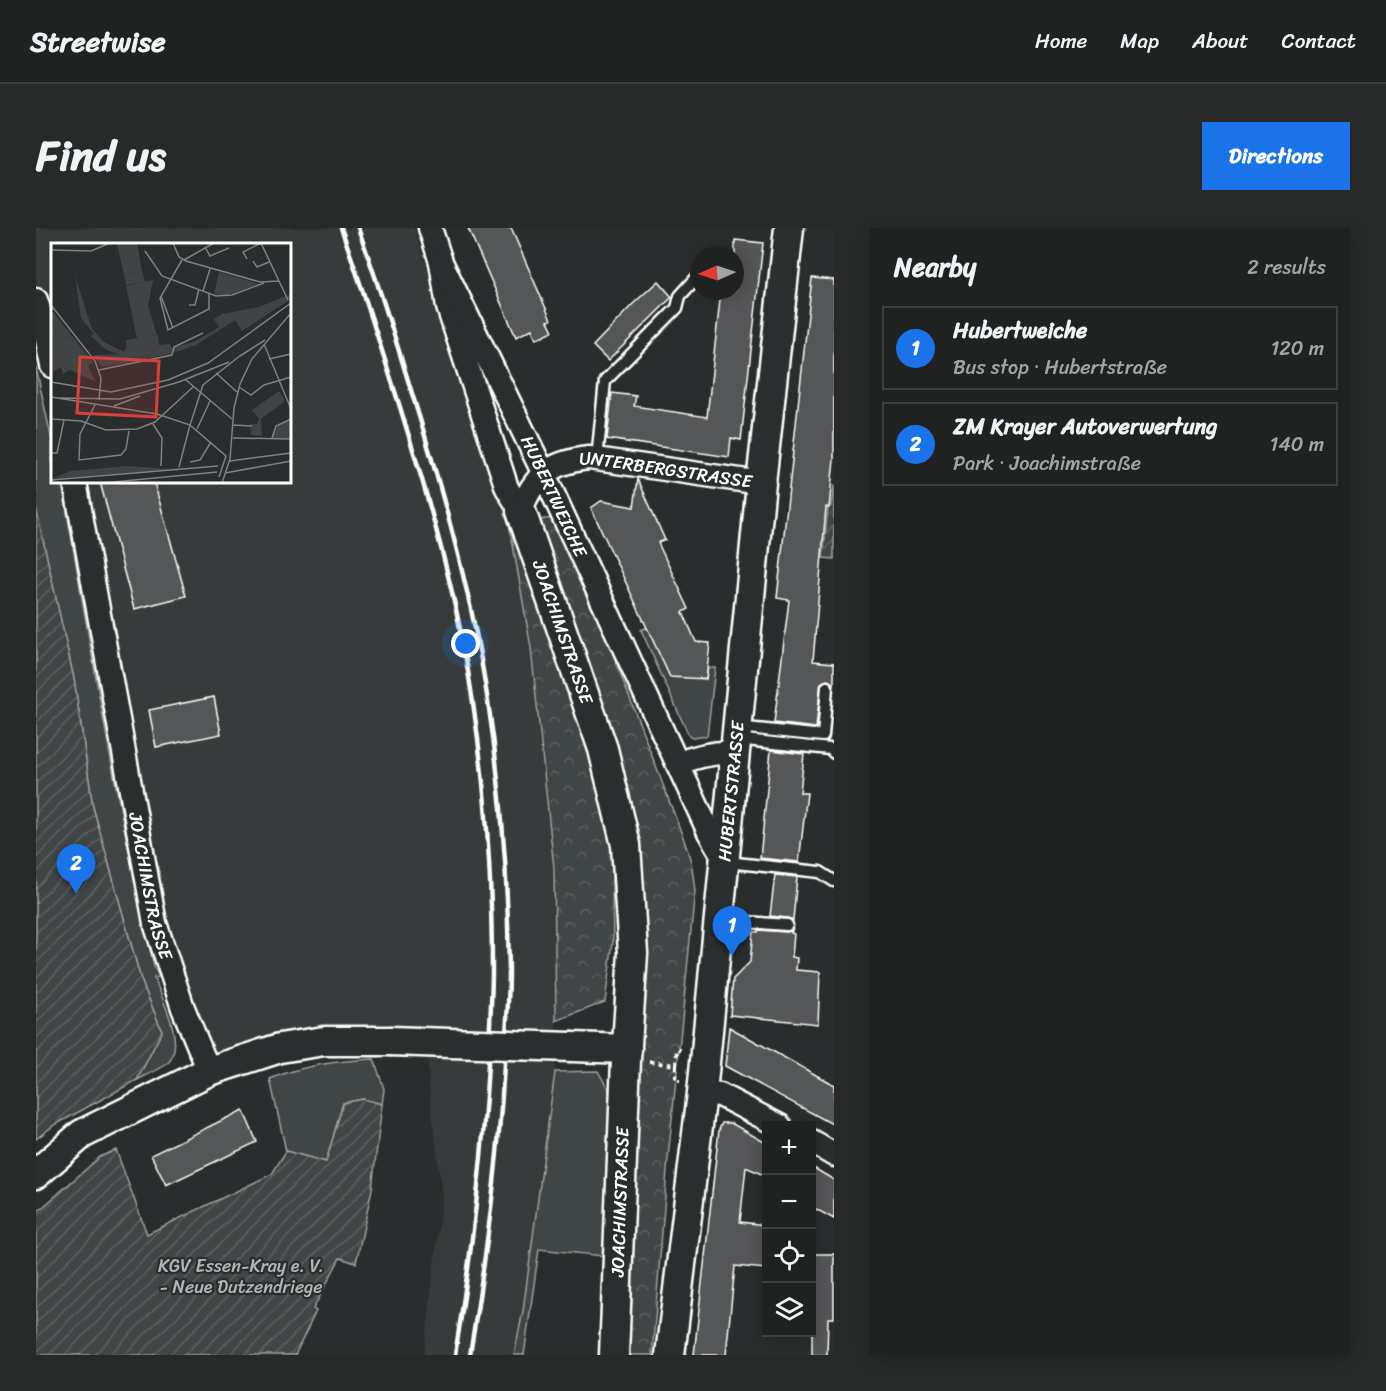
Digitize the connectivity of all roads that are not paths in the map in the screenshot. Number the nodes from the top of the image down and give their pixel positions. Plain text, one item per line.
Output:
1 (430, 228) edge
2 (789, 228) edge
3 (441, 262) junction
4 (690, 285) edge
5 (36, 300) edge
6 (51, 360) edge
7 (597, 459) junction
8 (543, 472) junction
9 (75, 483) edge
10 (761, 483) junction
11 (521, 511) junction
12 (827, 687) dead end
13 (736, 740) junction
14 (834, 753) edge
15 (678, 764) junction
16 (724, 860) junction
17 (834, 881) edge
18 (718, 920) junction
19 (787, 925) dead end
20 (635, 1055) junction
21 (209, 1071) junction
22 (702, 1093) junction
23 (772, 1121) edge
24 (816, 1144) edge
25 (834, 1155) edge
26 (36, 1174) edge
27 (614, 1355) edge
28 (670, 1355) edge

1 - 3 street, JOACHIMSTRASSE
2 - 10 street, HUBERTSTRASSE
3 - 8 street, HUBERTWEICHE
3 - 11 street, JOACHIMSTRASSE
4 - 7 lane
5 - 6 street
7 - 8 street, UNTERBERGSTRASSE
7 - 10 street, UNTERBERGSTRASSE
8 - 11 street
8 - 15 street, HUBERTWEICHE
9 - 21 street, JOACHIMSTRASSE
10 - 13 street, HUBERTSTRASSE
11 - 20 street, JOACHIMSTRASSE
12 - 13 lane
13 - 14 lane
13 - 15 street
13 - 16 street, HUBERTSTRASSE
15 - 16 street, HUBERTWEICHE
16 - 17 lane
16 - 18 street, HUBERTSTRASSE
18 - 19 lane
18 - 22 street, HUBERTSTRASSE
20 - 21 street, bridge
20 - 27 street, JOACHIMSTRASSE
21 - 26 street
22 - 23 street
22 - 28 street, HUBERTSTRASSE
24 - 25 street

